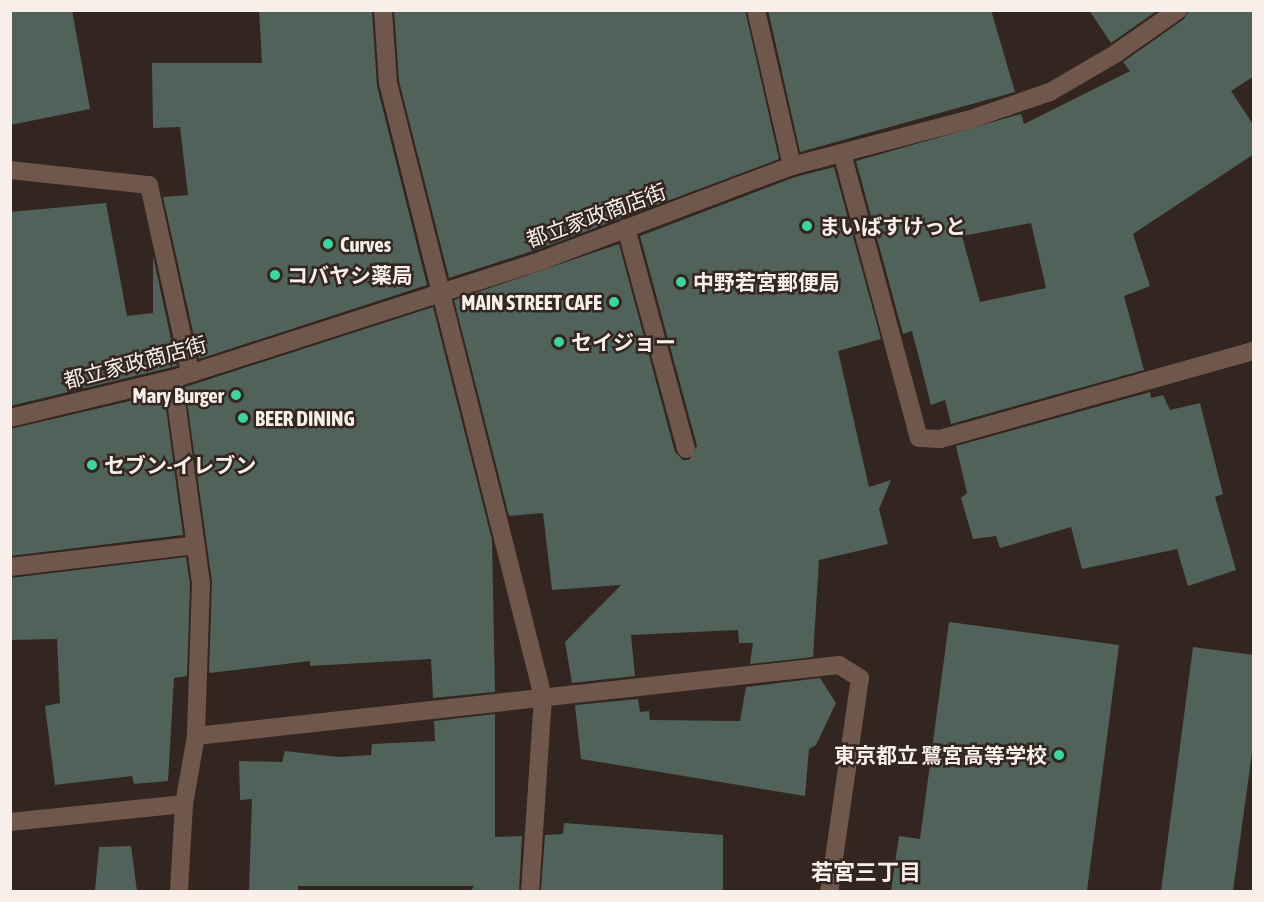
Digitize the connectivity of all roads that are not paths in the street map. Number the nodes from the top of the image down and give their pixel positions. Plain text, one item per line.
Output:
1 (383, 10) edge
2 (756, 10) edge
3 (1178, 10) edge
4 (842, 153) junction
5 (792, 166) junction
6 (10, 170) edge
7 (626, 228) junction
8 (441, 291) junction
9 (1254, 351) edge
10 (181, 375) junction
11 (10, 418) edge
12 (686, 449) dead end
13 (196, 545) junction
14 (10, 567) edge
15 (543, 697) junction
16 (196, 736) junction
17 (184, 804) junction
18 (10, 822) edge
19 (179, 891) edge
20 (530, 891) edge
21 (829, 891) edge

1 - 8 street
2 - 5 street
3 - 4 street, 都立家政商店街
4 - 5 street, 都立家政商店街
4 - 9 street
5 - 7 street, 都立家政商店街
6 - 10 street
7 - 8 street, 都立家政商店街
7 - 12 street
8 - 10 street, 都立家政商店街
8 - 15 street
10 - 11 street, 都立家政商店街
10 - 13 street
13 - 14 street
13 - 16 street
15 - 16 street
15 - 20 street
15 - 21 street
16 - 17 street
17 - 18 street
17 - 19 street

